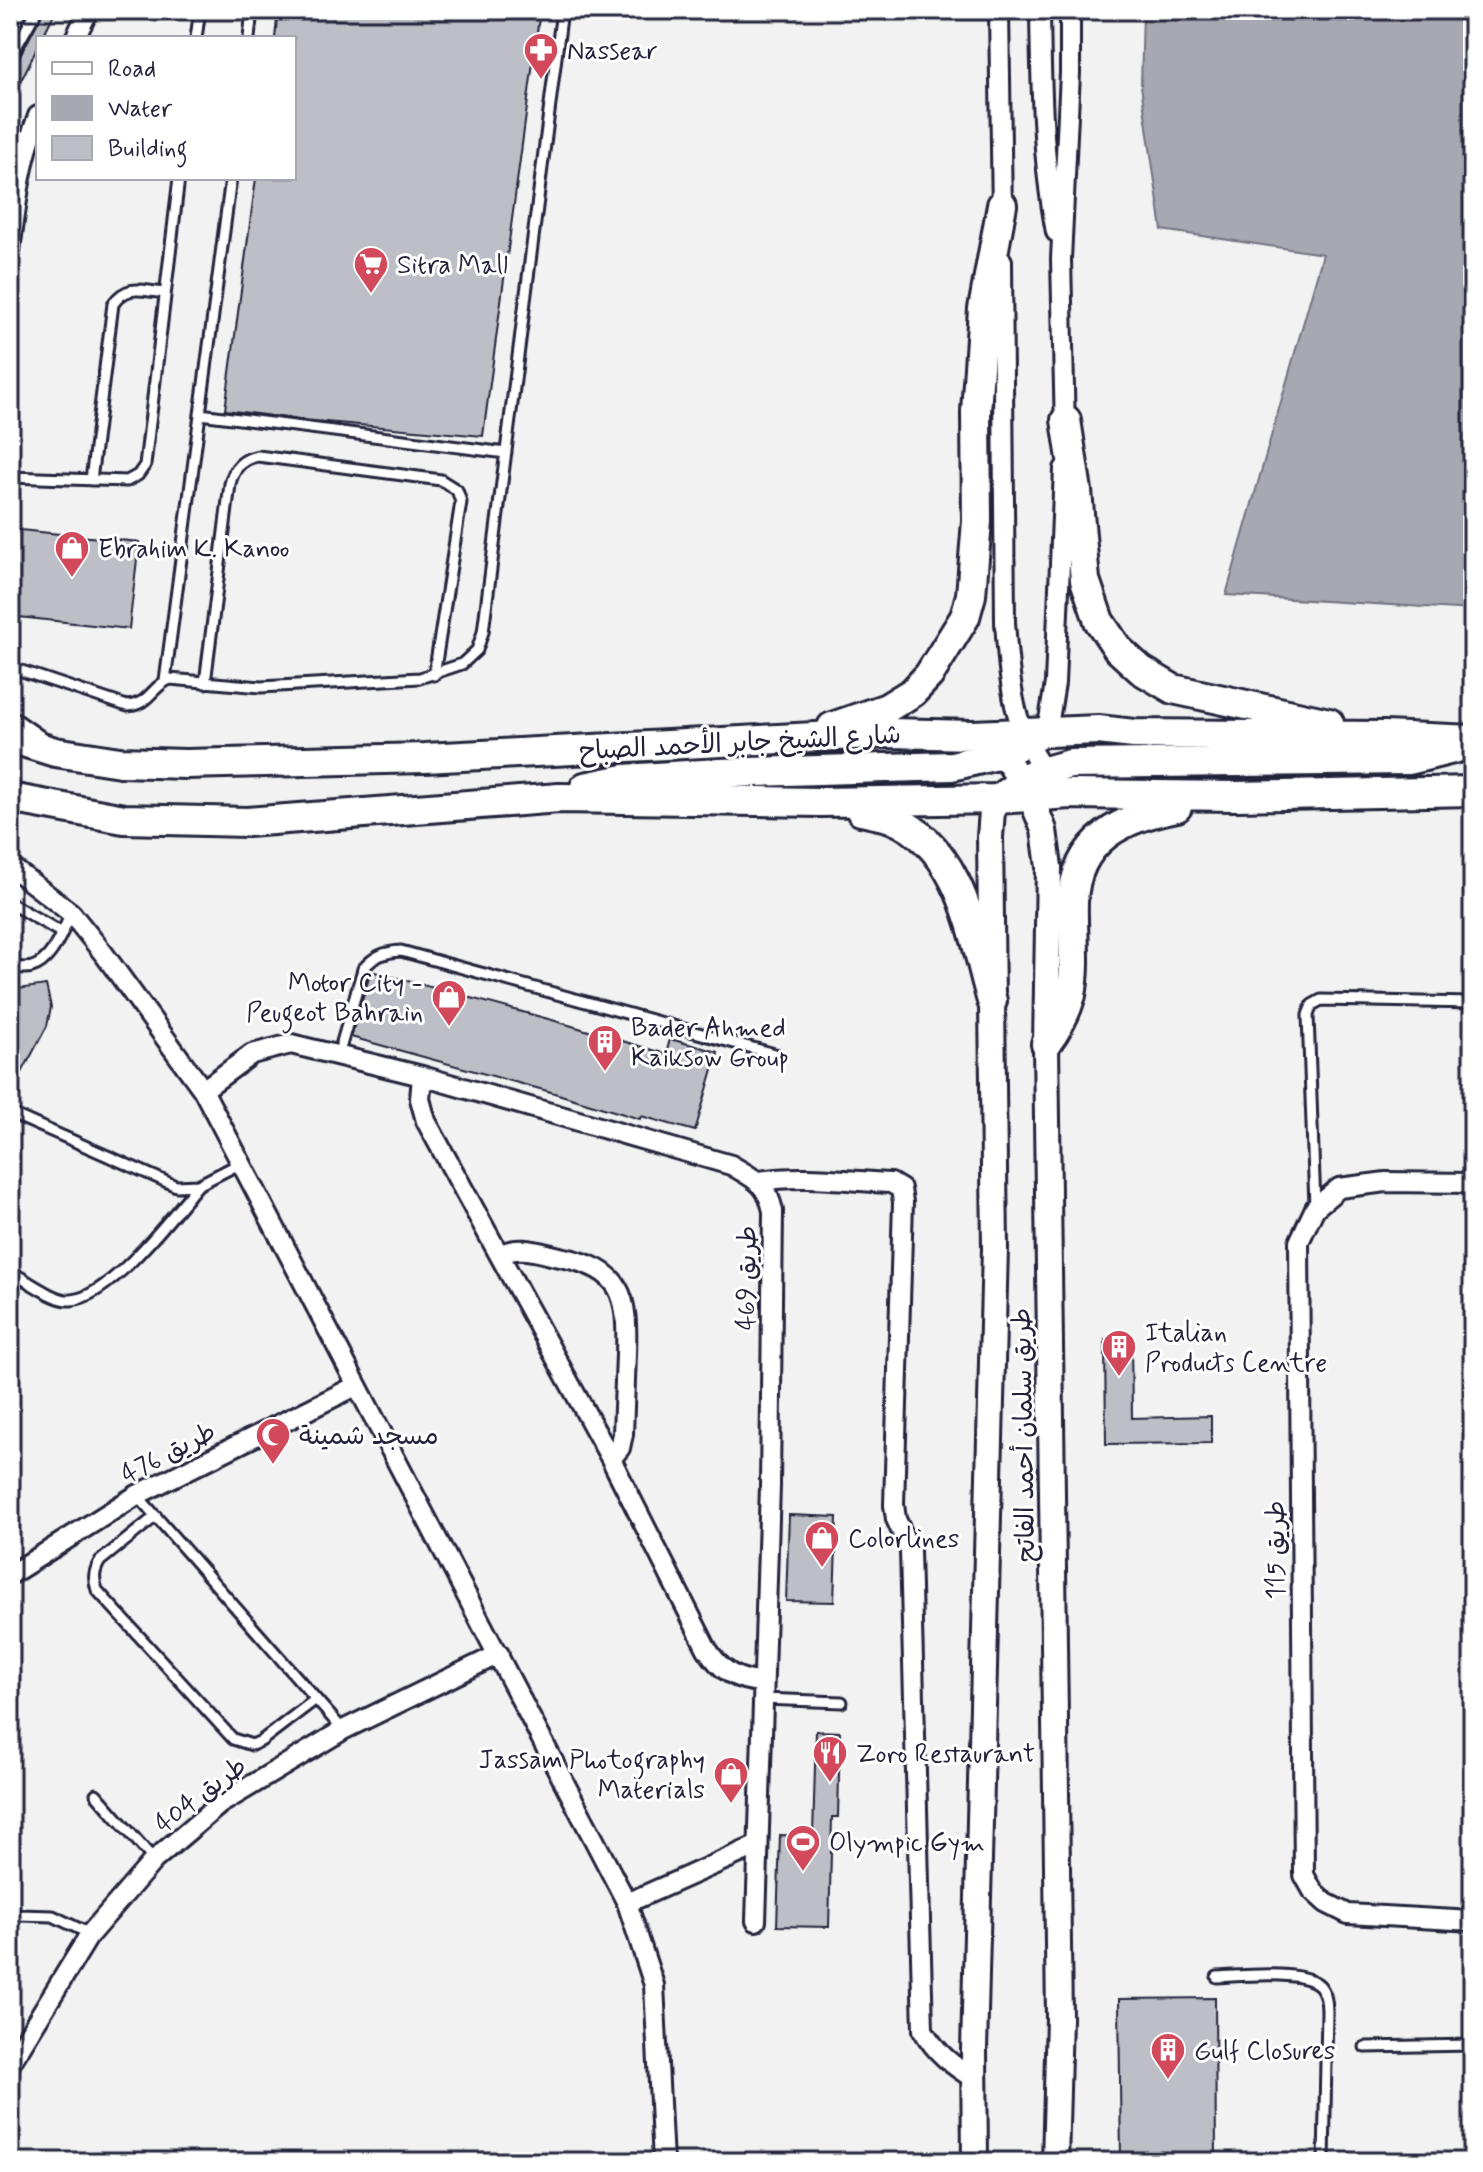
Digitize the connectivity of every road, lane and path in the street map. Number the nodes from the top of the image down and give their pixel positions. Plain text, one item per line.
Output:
1 (37, 10) edge
2 (89, 10) edge
3 (200, 10) edge
4 (252, 10) edge
5 (562, 10) edge
6 (999, 10) edge
7 (1040, 10) edge
8 (1070, 10) edge
9 (76, 36) edge
10 (196, 36) edge
11 (249, 36) edge
12 (10, 58) edge
13 (36, 120) edge
14 (19, 150) edge
15 (15, 175) edge
16 (179, 180) edge
17 (231, 180) edge
18 (1002, 205) junction
19 (10, 251) edge
20 (1061, 259) junction
21 (165, 293) junction
22 (200, 414) junction
23 (1066, 420) junction
24 (506, 453) junction
25 (10, 477) edge
26 (91, 480) junction
27 (10, 667) edge
28 (434, 675) junction
29 (165, 681) junction
30 (205, 683) junction
31 (10, 720) edge
32 (1384, 736) junction
33 (10, 738) edge
34 (800, 738) junction
35 (1024, 740) junction
36 (1473, 741) edge
37 (55, 752) junction
38 (1032, 782) junction
39 (1473, 791) edge
40 (1237, 796) junction
41 (10, 798) edge
42 (559, 798) junction
43 (998, 799) junction
44 (821, 802) junction
45 (10, 866) edge
46 (10, 903) edge
47 (71, 913) junction
48 (62, 933) junction
49 (10, 964) edge
50 (992, 1001) junction
51 (1473, 1003) edge
52 (1046, 1044) junction
53 (778, 1055) dead end
54 (338, 1056) junction
55 (422, 1076) junction
56 (203, 1090) junction
57 (10, 1113) edge
58 (241, 1163) junction
59 (760, 1181) junction
60 (1473, 1183) edge
61 (198, 1185) junction
62 (1315, 1208) junction
63 (500, 1255) junction
64 (10, 1271) edge
65 (356, 1386) junction
66 (611, 1459) junction
67 (137, 1495) junction
68 (156, 1516) junction
69 (10, 1575) edge
70 (499, 1654) junction
71 (762, 1691) junction
72 (316, 1699) junction
73 (842, 1702) dead end
74 (343, 1730) junction
75 (96, 1794) dead end
76 (756, 1846) junction
77 (154, 1860) junction
78 (627, 1903) junction
79 (10, 1912) edge
80 (756, 1921) dead end
81 (1473, 1921) edge
82 (90, 1934) junction
83 (1217, 1977) dead end
84 (1473, 2045) edge
85 (1365, 2047) dead end
86 (10, 2064) edge
87 (976, 2080) junction
88 (663, 2162) edge
89 (975, 2162) edge
90 (1055, 2162) edge
91 (1324, 2162) edge

1 - 12 lane
2 - 9 street
3 - 10 lane
4 - 11 lane
5 - 24 lane
6 - 18 street
7 - 20 street
8 - 20 street
13 - 14 street
14 - 15 street
15 - 19 street
16 - 21 lane
17 - 22 lane
18 - 34 main road
18 - 35 street
20 - 23 street
21 - 26 lane
21 - 26 lane
22 - 24 lane
22 - 29 lane
23 - 32 main road
23 - 35 street
24 - 28 lane
25 - 26 lane
27 - 29 lane
28 - 30 lane
28 - 30 lane
29 - 30 lane
31 - 37 street
32 - 35 main road, شارع الشيخ جابر الأحمد الصباح
32 - 36 main road, شارع الشيخ جابر الأحمد الصباح
33 - 37 main road, شارع الشيخ جابر الأحمد الصباح
34 - 35 main road, شارع الشيخ جابر الأحمد الصباح
34 - 37 main road, شارع الشيخ جابر الأحمد الصباح
35 - 38 street, طريق سلمان أحمد الفاتح
35 - 42 main road
36 - 38 main road
38 - 40 main road, شارع الشيخ جابر الأحمد الصباح
38 - 43 main road, شارع الشيخ جابر الأحمد الصباح
38 - 52 street, طريق سلمان أحمد الفاتح
39 - 40 main road, شارع الشيخ جابر الأحمد الصباح
40 - 52 main road
41 - 42 main road, شارع الشيخ جابر الأحمد الصباح
42 - 44 main road, شارع الشيخ جابر الأحمد الصباح
43 - 44 main road, شارع الشيخ جابر الأحمد الصباح
43 - 50 street, طريق سلمان أحمد الفاتح
44 - 50 main road
45 - 47 street
46 - 48 lane
47 - 48 lane
47 - 56 street
48 - 49 lane
50 - 87 street, طريق سلمان أحمد الفاتح
51 - 62 lane
52 - 90 street, طريق سلمان أحمد الفاتح
53 - 54 lane
54 - 55 street
54 - 56 street
55 - 59 street
55 - 63 street
56 - 58 street
57 - 61 lane
58 - 61 lane
58 - 65 street
59 - 71 street, طريق 469
59 - 87 street
60 - 62 street
61 - 64 lane
62 - 81 street, طريق 115
63 - 66 street
63 - 66 street
65 - 67 street, طريق 476
65 - 70 street
66 - 71 street
67 - 68 lane
67 - 69 street, طريق 476
68 - 72 lane
68 - 72 lane
70 - 74 street, طريق 404
70 - 78 street
71 - 73 lane
71 - 76 street, طريق 469
72 - 74 lane
74 - 77 street, طريق 404
75 - 77 lane
76 - 78 street
76 - 80 street, طريق 469
77 - 82 street, طريق 404
78 - 88 street
79 - 82 lane
82 - 86 street, طريق 404
83 - 91 lane
84 - 85 lane
87 - 89 street, طريق سلمان أحمد الفاتح

